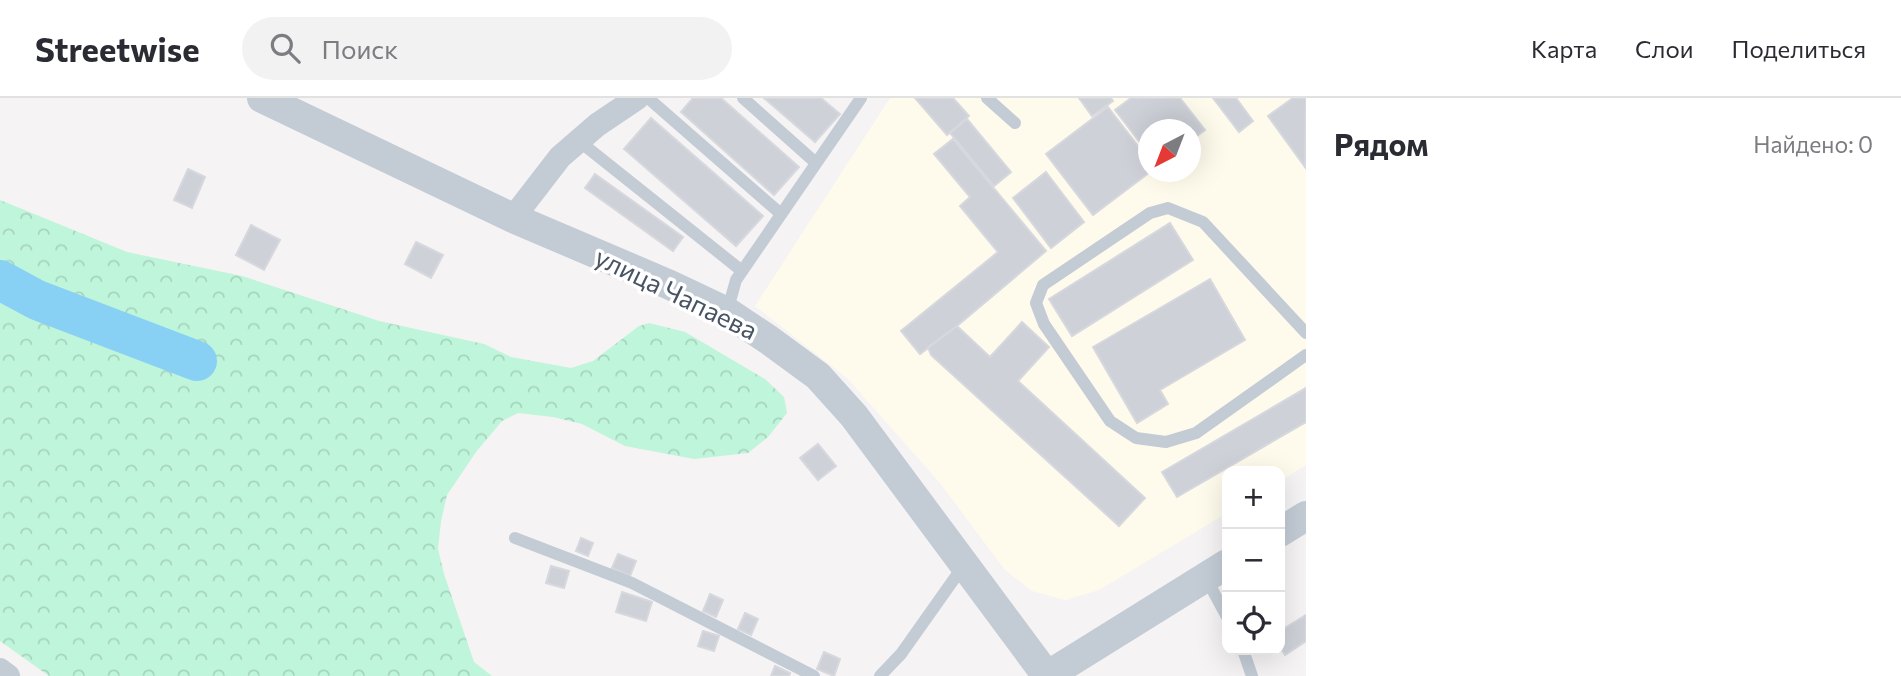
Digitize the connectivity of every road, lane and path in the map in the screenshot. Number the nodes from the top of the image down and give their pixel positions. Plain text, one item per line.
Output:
1 (262, 98) edge
2 (637, 98) edge
3 (648, 98) edge
4 (743, 98) edge
5 (986, 98) edge
6 (857, 100) edge
7 (1014, 124) dead end
8 (579, 141) junction
9 (816, 163) junction
10 (781, 215) junction
11 (513, 218) junction
12 (742, 271) junction
13 (727, 313) junction
14 (1306, 333) edge
15 (1306, 355) edge
16 (1306, 516) edge
17 (1285, 529) edge
18 (515, 538) dead end
19 (965, 565) junction
20 (1217, 571) edge
21 (1222, 594) edge
22 (1245, 655) edge
23 (0, 670) edge
24 (8, 676) edge
25 (814, 676) edge
26 (880, 676) edge
27 (1047, 676) edge
28 (1252, 676) edge

1 - 11 street, улица Чапаева
2 - 8 street
3 - 10 lane
4 - 9 lane
5 - 7 lane
6 - 9 lane
8 - 11 street
8 - 12 lane
9 - 10 lane
10 - 12 lane
11 - 13 street, улица Чапаева
12 - 13 lane
13 - 19 street, улица Чапаева
14 - 15 lane
16 - 17 street
18 - 25 lane
19 - 26 lane
19 - 27 street, улица Чапаева
20 - 21 lane
20 - 27 street
22 - 28 lane
23 - 24 street

